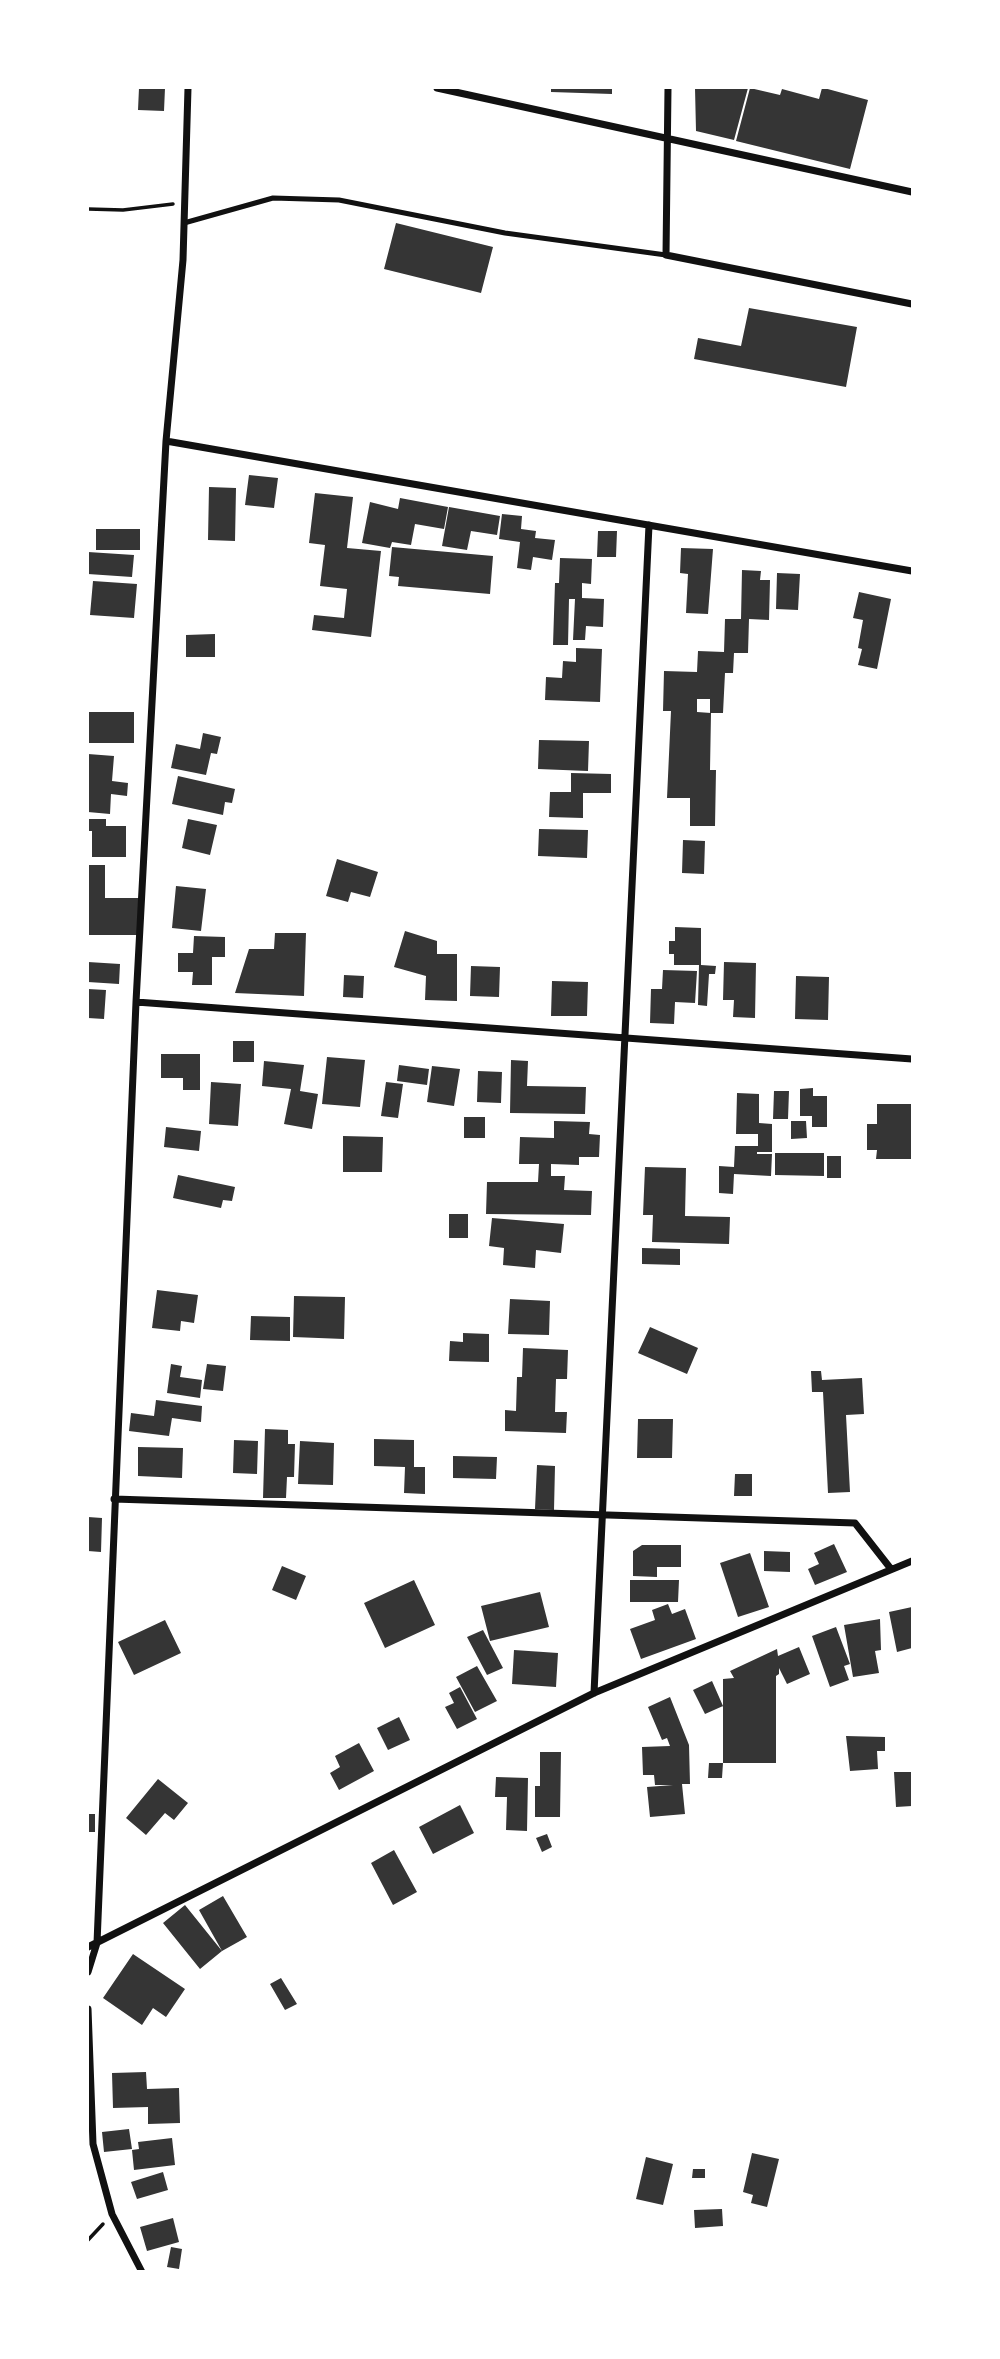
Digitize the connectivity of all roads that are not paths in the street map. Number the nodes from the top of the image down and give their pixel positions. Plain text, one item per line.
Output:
1 (188, 88) edge
2 (437, 88) edge
3 (668, 88) edge
4 (667, 137) junction
5 (912, 192) edge
6 (184, 223) junction
7 (666, 255) junction
8 (912, 304) edge
9 (166, 441) junction
10 (649, 525) junction
11 (912, 571) edge
12 (136, 1002) junction
13 (624, 1038) junction
14 (912, 1059) edge
15 (114, 1499) junction
16 (602, 1514) junction
17 (912, 1561) edge
18 (891, 1569) junction
19 (594, 1693) junction
20 (97, 1943) junction
21 (88, 1948) edge
22 (88, 1972) edge
23 (88, 2009) edge
24 (142, 2272) edge

1 - 6 street
2 - 4 street
3 - 4 street
4 - 5 street
4 - 7 street
6 - 7 lane
6 - 9 street
7 - 8 street
9 - 10 street
9 - 12 street
10 - 11 street
10 - 13 street
12 - 13 street
12 - 15 street
13 - 14 street
13 - 16 street
15 - 16 street
15 - 20 street
16 - 18 street
16 - 19 street
17 - 18 street
18 - 19 street
19 - 20 street
20 - 21 street
20 - 22 street
23 - 24 street

